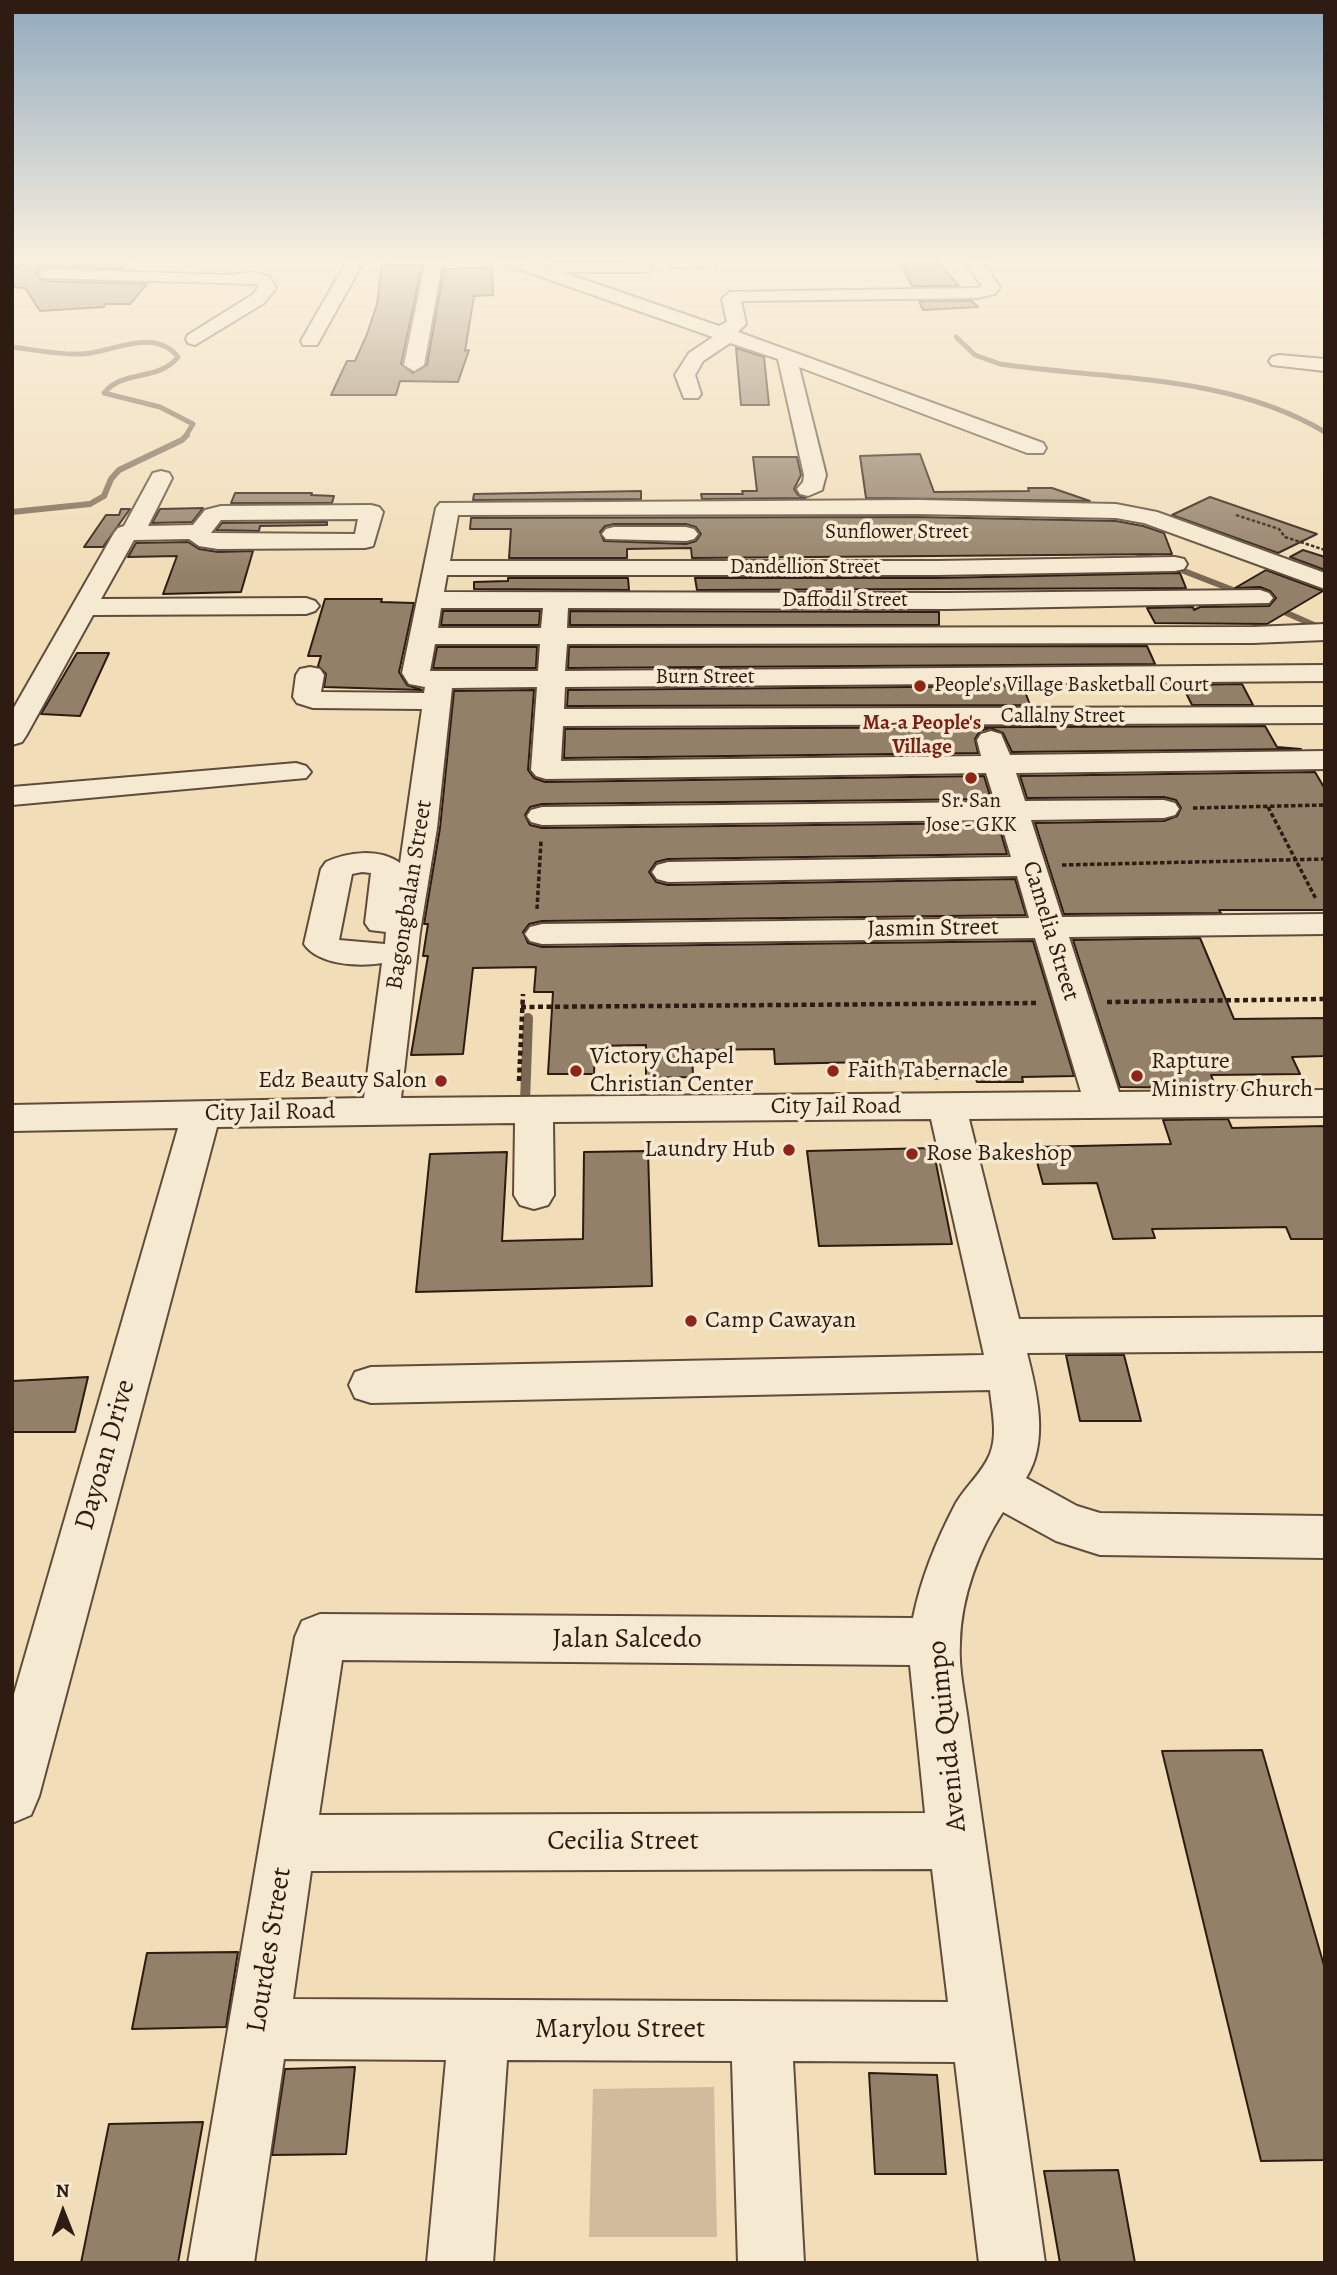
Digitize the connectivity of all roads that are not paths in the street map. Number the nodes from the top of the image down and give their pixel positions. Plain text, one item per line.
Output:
1 (691, 365) edge
2 (789, 365) edge
3 (812, 365) edge
4 (691, 394) dead end
5 (1035, 448) dead end
6 (161, 478) dead end
7 (808, 489) dead end
8 (918, 507) junction
9 (133, 532) junction
10 (1035, 532) dead end
11 (1087, 533) dead end
12 (614, 534) dead end
13 (708, 534) dead end
14 (1123, 544) dead end
15 (209, 545) junction
16 (931, 549) junction
17 (436, 568) junction
18 (1325, 582) edge
19 (1260, 598) dead end
20 (430, 600) junction
21 (556, 601) junction
22 (947, 601) junction
23 (306, 606) dead end
24 (85, 607) junction
25 (1325, 632) edge
26 (423, 636) junction
27 (553, 636) junction
28 (958, 636) junction
29 (1325, 673) edge
30 (310, 675) dead end
31 (971, 676) junction
32 (551, 679) junction
33 (437, 690) junction
34 (1325, 715) edge
35 (984, 717) junction
36 (548, 718) junction
37 (12, 736) edge
38 (1325, 760) edge
39 (998, 764) junction
40 (296, 772) dead end
41 (12, 796) edge
42 (1164, 809) road end
43 (1013, 813) junction
44 (542, 816) road end
45 (1030, 866) junction
46 (668, 872) dead end
47 (1322, 914) edge
48 (1049, 928) junction
49 (542, 934) road end
50 (379, 953) dead end
51 (388, 1047) junction
52 (1325, 1103) edge
53 (1104, 1105) junction
54 (947, 1106) junction
55 (526, 1110) junction
56 (381, 1111) junction
57 (201, 1115) junction
58 (16, 1127) edge
59 (534, 1195) dead end
60 (1325, 1334) edge
61 (1006, 1354) junction
62 (371, 1385) dead end
63 (998, 1485) junction
64 (1325, 1537) edge
65 (320, 1637) joint
66 (934, 1642) junction
67 (12, 1796) edge
68 (958, 1841) junction
69 (287, 1843) junction
70 (258, 2029) junction
71 (478, 2030) junction
72 (761, 2031) junction
73 (982, 2032) junction
74 (221, 2263) edge
75 (460, 2263) edge
76 (771, 2263) edge
77 (1012, 2263) edge

1 - 4 street
2 - 7 street
3 - 5 street
6 - 9 street
8 - 16 street
8 - 17 street
8 - 18 street
9 - 15 street
9 - 24 street
10 - 11 street
12 - 13 street
14 - 16 street, Dandellion Street
15 - 15 street
16 - 17 street, Dandellion Street
16 - 22 street
17 - 20 street
19 - 22 street, Daffodil Street
20 - 21 street, Daffodil Street
20 - 26 street
21 - 22 street, Daffodil Street
21 - 27 street
22 - 28 street, Camelia Street
23 - 24 street
24 - 37 street
25 - 28 street
26 - 27 street
26 - 33 street
27 - 28 street
27 - 32 street
28 - 31 street, Camelia Street
29 - 31 street, Burn Street
30 - 33 street, Burn Street
31 - 32 street, Burn Street
31 - 35 street, Camelia Street
32 - 33 street, Burn Street
32 - 36 street
33 - 51 street, Bagongbalan Street
34 - 35 street, Callalny Street
35 - 36 street, Callalny Street
35 - 39 street, Camelia Street
36 - 39 street
38 - 39 street
39 - 43 street, Camelia Street
40 - 41 street
42 - 43 street
43 - 44 street
43 - 45 street, Camelia Street
45 - 46 street
45 - 48 street, Camelia Street
47 - 48 street, Jasmin Street
48 - 49 street, Jasmin Street
48 - 53 street, Camelia Street
50 - 51 street
51 - 56 street, Bagongbalan Street
52 - 53 street, City Jail Road
53 - 54 street, City Jail Road
54 - 55 street, City Jail Road
54 - 61 street, Avenida Quimpo
55 - 56 street, City Jail Road
55 - 59 street
56 - 57 street, City Jail Road
57 - 58 street, City Jail Road
57 - 67 street, Dayoan Drive
60 - 61 street
61 - 62 street
61 - 63 street, Avenida Quimpo
63 - 64 street
63 - 66 street, Avenida Quimpo
65 - 66 street, Jalan Salcedo
65 - 69 street, Lourdes Street
66 - 68 street, Avenida Quimpo
68 - 69 street, Cecilia Street
68 - 73 street, Avenida Quimpo
69 - 70 street, Lourdes Street
70 - 71 street, Marylou Street
70 - 74 street, Lourdes Street
71 - 72 street, Marylou Street
71 - 75 street
72 - 73 street, Marylou Street
72 - 76 street
73 - 77 street, Avenida Quimpo

